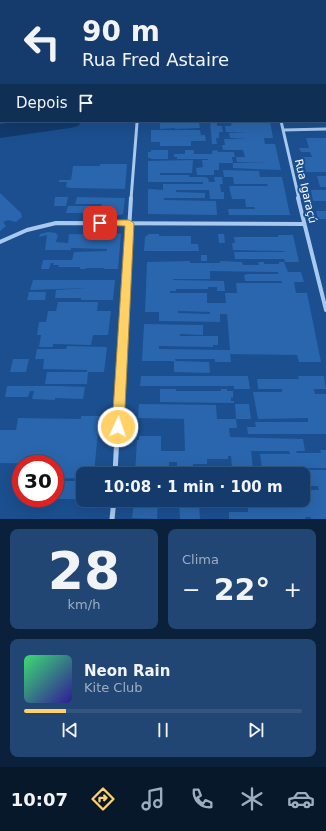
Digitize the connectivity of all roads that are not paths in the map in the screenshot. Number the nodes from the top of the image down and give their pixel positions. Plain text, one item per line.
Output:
1 (0, 0) edge
2 (48, 0) edge
3 (281, 122) edge
4 (137, 123) dead end
5 (326, 129) edge
6 (283, 130) junction
7 (129, 223) junction
8 (304, 224) junction
9 (0, 242) edge
10 (326, 310) edge
11 (115, 467) edge
12 (113, 507) edge
13 (112, 519) edge

1 - 2 street
3 - 6 street, Rua Igaraçú
4 - 7 street
5 - 6 street
6 - 8 street, Rua Igaraçú
7 - 8 street
7 - 9 street
7 - 11 street
8 - 10 street, Rua Igaraçú
12 - 13 street

